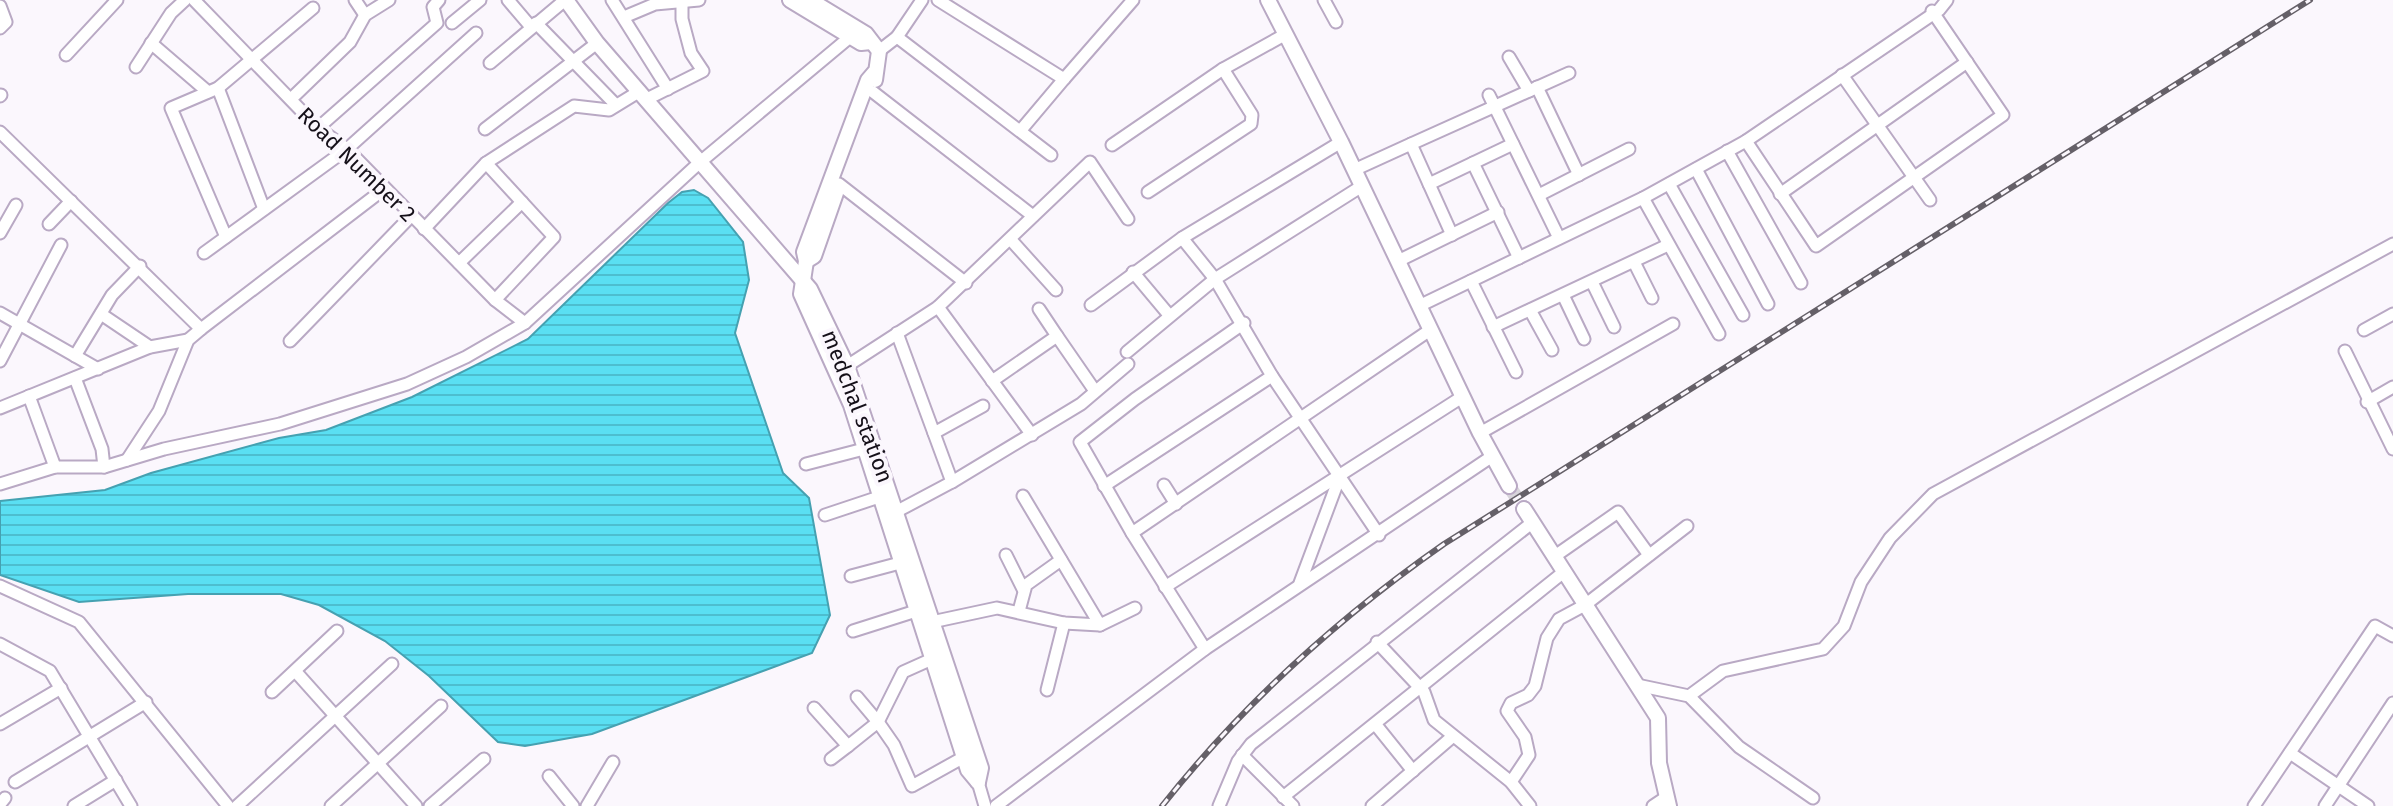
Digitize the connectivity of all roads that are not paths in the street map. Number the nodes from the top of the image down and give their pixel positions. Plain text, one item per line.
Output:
1 (117, 0) edge
2 (185, 0) edge
3 (194, 0) edge
4 (355, 0) edge
5 (389, 0) edge
6 (439, 0) edge
7 (480, 0) edge
8 (508, 0) edge
9 (566, 0) edge
10 (612, 0) edge
11 (699, 0) edge
12 (790, 0) edge
13 (810, 0) edge
14 (922, 0) edge
15 (938, 0) edge
16 (1133, 0) edge
17 (1268, 0) edge
18 (1324, 0) edge
19 (1947, 0) edge
20 (682, 3) junction
21 (0, 6) edge
22 (313, 8) dead end
23 (1932, 11) junction
24 (365, 15) junction
25 (624, 17) junction
26 (1336, 22) dead end
27 (452, 23) dead end
28 (534, 25) junction
29 (0, 28) edge
30 (476, 33) dead end
31 (1286, 34) junction
32 (850, 37) junction
33 (897, 37) junction
34 (151, 43) junction
35 (597, 43) junction
36 (875, 47) junction
37 (66, 55) dead end
38 (1509, 57) dead end
39 (253, 60) junction
40 (575, 62) junction
41 (1967, 62) junction
42 (490, 63) dead end
43 (136, 67) dead end
44 (1223, 69) junction
45 (874, 73) junction
46 (1569, 73) dead end
47 (1842, 75) junction
48 (1064, 79) junction
49 (668, 89) junction
50 (1533, 89) junction
51 (213, 90) junction
52 (873, 92) junction
53 (644, 95) junction
54 (291, 99) junction
55 (1492, 101) junction
56 (616, 105) junction
57 (1878, 125) junction
58 (318, 128) junction
59 (485, 129) dead end
60 (1021, 130) junction
61 (0, 132) edge
62 (1746, 141) junction
63 (1341, 142) junction
64 (1411, 144) junction
65 (1513, 144) junction
66 (1112, 145) dead end
67 (347, 149) junction
68 (1629, 149) dead end
69 (1727, 151) junction
70 (1051, 155) dead end
71 (486, 163) junction
72 (699, 163) junction
73 (1473, 163) junction
74 (1696, 169) junction
75 (1354, 170) junction
76 (1579, 175) junction
77 (1914, 177) junction
78 (839, 184) junction
79 (1429, 184) junction
80 (1669, 184) junction
81 (1362, 186) junction
82 (384, 189) junction
83 (1148, 192) dead end
84 (1780, 194) junction
85 (1539, 195) junction
86 (1643, 198) junction
87 (1930, 200) dead end
88 (71, 201) junction
89 (522, 202) junction
90 (16, 205) dead end
91 (264, 209) junction
92 (1498, 212) junction
93 (411, 216) junction
94 (1033, 216) junction
95 (1128, 219) dead end
96 (49, 224) dead end
97 (424, 229) junction
98 (0, 233) edge
99 (1452, 235) junction
100 (226, 237) junction
101 (1182, 238) junction
102 (1559, 238) junction
103 (1011, 240) junction
104 (2393, 244) edge
105 (61, 245) dead end
106 (1668, 245) junction
107 (204, 253) dead end
108 (1519, 258) junction
109 (806, 261) junction
110 (1398, 261) junction
111 (1634, 262) junction
112 (459, 263) junction
113 (140, 266) junction
114 (1133, 272) junction
115 (1215, 279) junction
116 (1471, 281) junction
117 (1592, 282) junction
118 (803, 283) junction
119 (966, 283) junction
120 (1801, 283) dead end
121 (1056, 290) dead end
122 (1563, 295) junction
123 (1652, 298) dead end
124 (495, 300) junction
125 (1768, 304) dead end
126 (1091, 305) dead end
127 (1419, 306) junction
128 (938, 307) junction
129 (1039, 309) dead end
130 (1530, 310) junction
131 (0, 313) edge
132 (101, 314) junction
133 (2393, 314) edge
134 (1169, 315) junction
135 (1743, 315) dead end
136 (525, 323) junction
137 (1244, 323) junction
138 (20, 324) junction
139 (1673, 324) dead end
140 (1493, 327) junction
141 (1614, 327) dead end
142 (201, 329) junction
143 (1430, 330) junction
144 (2364, 330) dead end
145 (897, 333) junction
146 (1719, 334) dead end
147 (1057, 336) junction
148 (1584, 339) dead end
149 (188, 340) junction
150 (290, 341) dead end
151 (150, 347) junction
152 (1552, 350) dead end
153 (2345, 351) dead end
154 (75, 356) junction
155 (0, 361) edge
156 (847, 366) junction
157 (98, 369) junction
158 (1516, 372) dead end
159 (1272, 376) junction
160 (75, 378) junction
161 (992, 381) junction
162 (2393, 387) edge
163 (1095, 391) junction
164 (29, 396) junction
165 (1462, 397) junction
166 (2367, 402) junction
167 (983, 406) dead end
168 (0, 408) edge
169 (1302, 420) junction
170 (934, 433) junction
171 (1480, 433) junction
172 (1032, 435) junction
173 (864, 449) junction
174 (2393, 449) edge
175 (1491, 457) junction
176 (127, 460) junction
177 (806, 464) dead end
178 (55, 467) junction
179 (104, 467) junction
180 (1340, 476) junction
181 (1, 482) edge
182 (952, 482) junction
183 (1164, 485) dead end
184 (1104, 486) junction
185 (1509, 486) tunnel mouth
186 (1023, 496) dead end
187 (879, 497) junction
188 (1176, 504) junction
189 (892, 514) junction
190 (825, 515) dead end
191 (1528, 515) joint
192 (1687, 526) dead end
193 (1132, 533) junction
194 (1379, 535) junction
195 (1006, 555) dead end
196 (1649, 555) junction
197 (1555, 556) junction
198 (1061, 560) junction
199 (900, 563) junction
200 (1565, 571) junction
201 (851, 576) dead end
202 (1300, 584) junction
203 (0, 586) edge
204 (1165, 587) junction
205 (1023, 589) junction
206 (1585, 605) junction
207 (1135, 608) dead end
208 (1019, 611) junction
209 (922, 619) junction
210 (1064, 623) junction
211 (1100, 625) junction
212 (337, 631) dead end
213 (853, 631) dead end
214 (2393, 636) edge
215 (1377, 642) junction
216 (0, 644) edge
217 (1205, 649) junction
218 (932, 659) junction
219 (392, 664) dead end
220 (296, 672) junction
221 (1637, 685) junction
222 (61, 688) junction
223 (1420, 688) junction
224 (1047, 690) dead end
225 (272, 692) dead end
226 (1689, 696) junction
227 (857, 697) dead end
228 (146, 702) junction
229 (2393, 703) edge
230 (441, 706) dead end
231 (814, 708) dead end
232 (335, 715) junction
233 (878, 722) junction
234 (0, 724) edge
235 (1376, 725) junction
236 (90, 735) junction
237 (1452, 737) junction
238 (848, 746) junction
239 (2290, 753) junction
240 (1242, 755) junction
241 (964, 757) junction
242 (484, 759) dead end
243 (831, 759) dead end
244 (613, 762) dead end
245 (379, 763) junction
246 (1413, 771) junction
247 (549, 776) dead end
248 (116, 780) junction
249 (15, 782) dead end
250 (978, 782) junction
251 (1511, 782) junction
252 (2338, 787) junction
253 (1283, 797) junction
254 (1813, 798) dead end
255 (1663, 803) edge
256 (74, 806) edge
257 (131, 806) edge
258 (228, 806) edge
259 (237, 806) edge
260 (331, 806) edge
261 (416, 806) edge
262 (430, 806) edge
263 (573, 806) edge
264 (587, 806) edge
265 (985, 806) edge
266 (996, 806) edge
267 (1219, 806) edge
268 (1293, 806) edge
269 (1372, 806) edge
270 (1530, 806) edge
271 (2254, 806) edge
272 (2325, 806) edge
273 (2368, 806) edge

1 - 37 street
2 - 34 street
3 - 39 street, Road Number 2
4 - 24 street
5 - 24 street
6 - 58 street
7 - 27 street
8 - 28 street
9 - 28 street
9 - 35 street, medchal station
10 - 25 street
11 - 20 street
12 - 32 street
13 - 36 street
14 - 33 street
15 - 48 street
16 - 48 street
17 - 31 street
18 - 26 street
19 - 23 street
20 - 25 street
20 - 49 street
21 - 29 street
22 - 39 street
23 - 41 street
23 - 47 street
24 - 54 street
25 - 49 street
28 - 40 street
28 - 42 street
30 - 67 street
31 - 44 street
31 - 63 street
32 - 36 street
32 - 72 street
33 - 36 street
33 - 60 street
34 - 43 street
34 - 51 street
35 - 40 street
35 - 53 street, medchal station
36 - 45 street
38 - 50 street
39 - 51 street
39 - 54 street, Road Number 2
40 - 56 street
40 - 59 street
41 - 57 street
41 - 77 street
44 - 66 street
44 - 83 street
45 - 52 street
45 - 109 street
46 - 50 street
47 - 57 street
47 - 62 street
48 - 60 street
49 - 53 street
50 - 55 street
50 - 76 street
51 - 91 street
51 - 100 street
52 - 78 street
52 - 94 street
53 - 56 street
53 - 72 street, medchal station
54 - 58 street, Road Number 2
55 - 64 street
55 - 65 street
56 - 71 street
57 - 77 street
57 - 84 street
58 - 67 street, Road Number 2
60 - 70 street
61 - 88 street
62 - 69 street
62 - 84 street
63 - 75 street
63 - 101 street
64 - 75 street
64 - 79 street
65 - 73 street
65 - 85 street
67 - 82 street, Road Number 2
67 - 91 street
68 - 76 street
69 - 74 street
69 - 120 street
71 - 89 street
71 - 97 street
72 - 118 street, medchal station
72 - 136 street
73 - 79 street
73 - 92 street
74 - 80 street
74 - 125 street
75 - 81 street
76 - 85 street
77 - 84 street
77 - 87 street
78 - 109 street
78 - 119 street
79 - 99 street
80 - 86 street
80 - 135 street
81 - 110 street
81 - 115 street
82 - 93 street, Road Number 2
82 - 142 street
85 - 102 street
86 - 102 street
86 - 106 street
88 - 96 street
88 - 113 street
89 - 112 street
89 - 124 street
90 - 98 street
91 - 100 street
92 - 99 street
92 - 108 street
93 - 97 street, Road Number 2
93 - 150 street
94 - 95 street
94 - 103 street
97 - 112 street, Road Number 2
99 - 110 street
100 - 107 street
101 - 114 street
101 - 115 street
102 - 108 street
103 - 119 street
103 - 121 street
104 - 226 street
105 - 138 street
106 - 111 street
106 - 146 street
108 - 116 street
109 - 118 street
110 - 127 street
111 - 117 street
111 - 123 street
112 - 124 street, Road Number 2
113 - 132 street
113 - 142 street
114 - 126 street
114 - 134 street
115 - 134 street
115 - 137 street
116 - 127 street
116 - 140 street
117 - 122 street
117 - 141 street
118 - 156 street, medchal station
118 - 173 street
119 - 128 street
122 - 130 street
122 - 148 street
124 - 136 street, Road Number 2
127 - 143 street
128 - 145 street
128 - 161 street
129 - 147 street
130 - 140 street
130 - 152 street
131 - 138 street
132 - 151 street
132 - 154 street
133 - 144 street
134 - 163 street
136 - 176 street
137 - 159 street
137 - 184 street
138 - 154 street
138 - 155 street
139 - 171 street
140 - 158 street
142 - 149 street
143 - 165 street
143 - 169 street
145 - 156 street
145 - 170 street
147 - 161 street
147 - 163 street
149 - 151 street
149 - 176 street
151 - 157 street
153 - 166 street
154 - 157 street
156 - 189 street, medchal station
157 - 160 street
159 - 169 street
159 - 184 street
160 - 164 street
160 - 179 street
161 - 172 street
162 - 166 street
163 - 172 street
164 - 168 street
164 - 178 street
165 - 171 street
165 - 180 street
166 - 174 street
167 - 170 street
169 - 180 street
169 - 188 street
170 - 182 street
171 - 175 street
172 - 182 street
173 - 177 street
173 - 187 street
175 - 185 street
175 - 194 street
176 - 179 street
178 - 179 street
178 - 181 street
180 - 194 street
180 - 202 street
180 - 204 street
182 - 189 street
183 - 188 street
184 - 193 street
186 - 198 street
187 - 189 street
187 - 190 street
188 - 193 street
189 - 199 street
189 - 209 street, medchal station
191 - 197 street
191 - 215 street
192 - 196 street
193 - 204 street
194 - 202 street
195 - 205 street
196 - 197 street
196 - 206 street
197 - 200 street
198 - 205 street
198 - 211 street
199 - 201 street
199 - 209 street
200 - 206 street
200 - 223 street
202 - 217 street
203 - 228 street
204 - 217 street
205 - 208 street
206 - 221 street
206 - 251 street
207 - 211 street
208 - 209 street
208 - 210 street
209 - 213 street
209 - 218 street
209 - 250 street, medchal station
210 - 211 street
210 - 224 street
212 - 220 street
214 - 239 street
215 - 223 street
215 - 240 street
216 - 222 street
217 - 266 street
218 - 233 street
218 - 241 street
219 - 232 street
220 - 225 street
220 - 232 street
221 - 226 street
221 - 255 street
222 - 234 street
222 - 236 street
223 - 235 street
223 - 237 street
226 - 254 street
227 - 233 street
228 - 236 street
228 - 258 street
229 - 252 street
230 - 245 street
231 - 238 street
232 - 245 street
232 - 259 street
233 - 238 street
233 - 241 street
235 - 246 street
235 - 253 street
236 - 248 street
236 - 249 street
237 - 246 street
237 - 251 street
238 - 243 street
239 - 252 street
239 - 271 street
240 - 253 street
240 - 267 street
241 - 250 street
242 - 262 street
244 - 264 street
245 - 260 street
245 - 261 street
246 - 269 street
247 - 263 street
248 - 256 street
248 - 257 street
250 - 265 street
251 - 270 street
252 - 272 street
252 - 273 street
253 - 268 street

